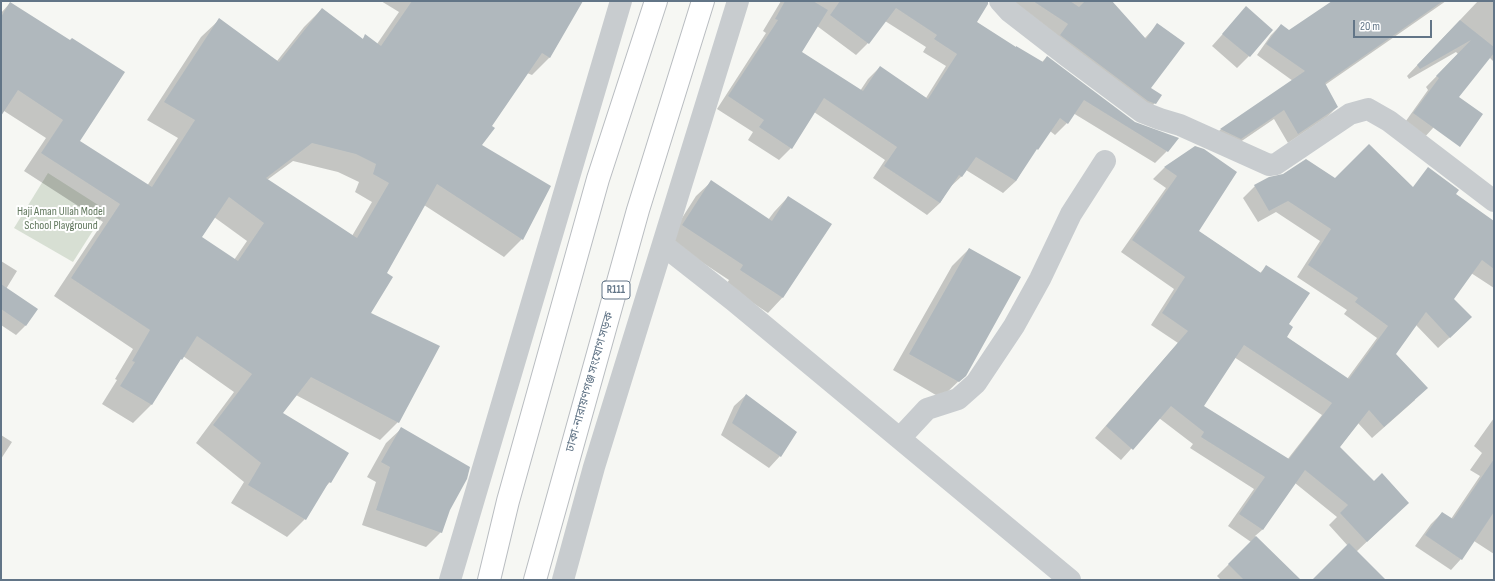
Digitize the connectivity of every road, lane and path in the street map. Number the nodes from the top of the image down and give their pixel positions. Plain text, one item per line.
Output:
1 (621, 1) edge
2 (656, 1) edge
3 (702, 1) edge
4 (738, 1) edge
5 (1000, 1) edge
6 (1105, 161) dead end
7 (1494, 201) edge
8 (663, 244) junction
9 (900, 438) junction
10 (450, 580) edge
11 (489, 580) edge
12 (535, 580) edge
13 (563, 580) edge
14 (1070, 580) edge

1 - 10 street
2 - 11 main road
3 - 12 main road, ঢাকা-নারায়ণগঞ্জ সংযোগ সড়ক / R111
4 - 8 street
5 - 7 street
6 - 9 street
8 - 9 street
8 - 13 street
9 - 14 street

